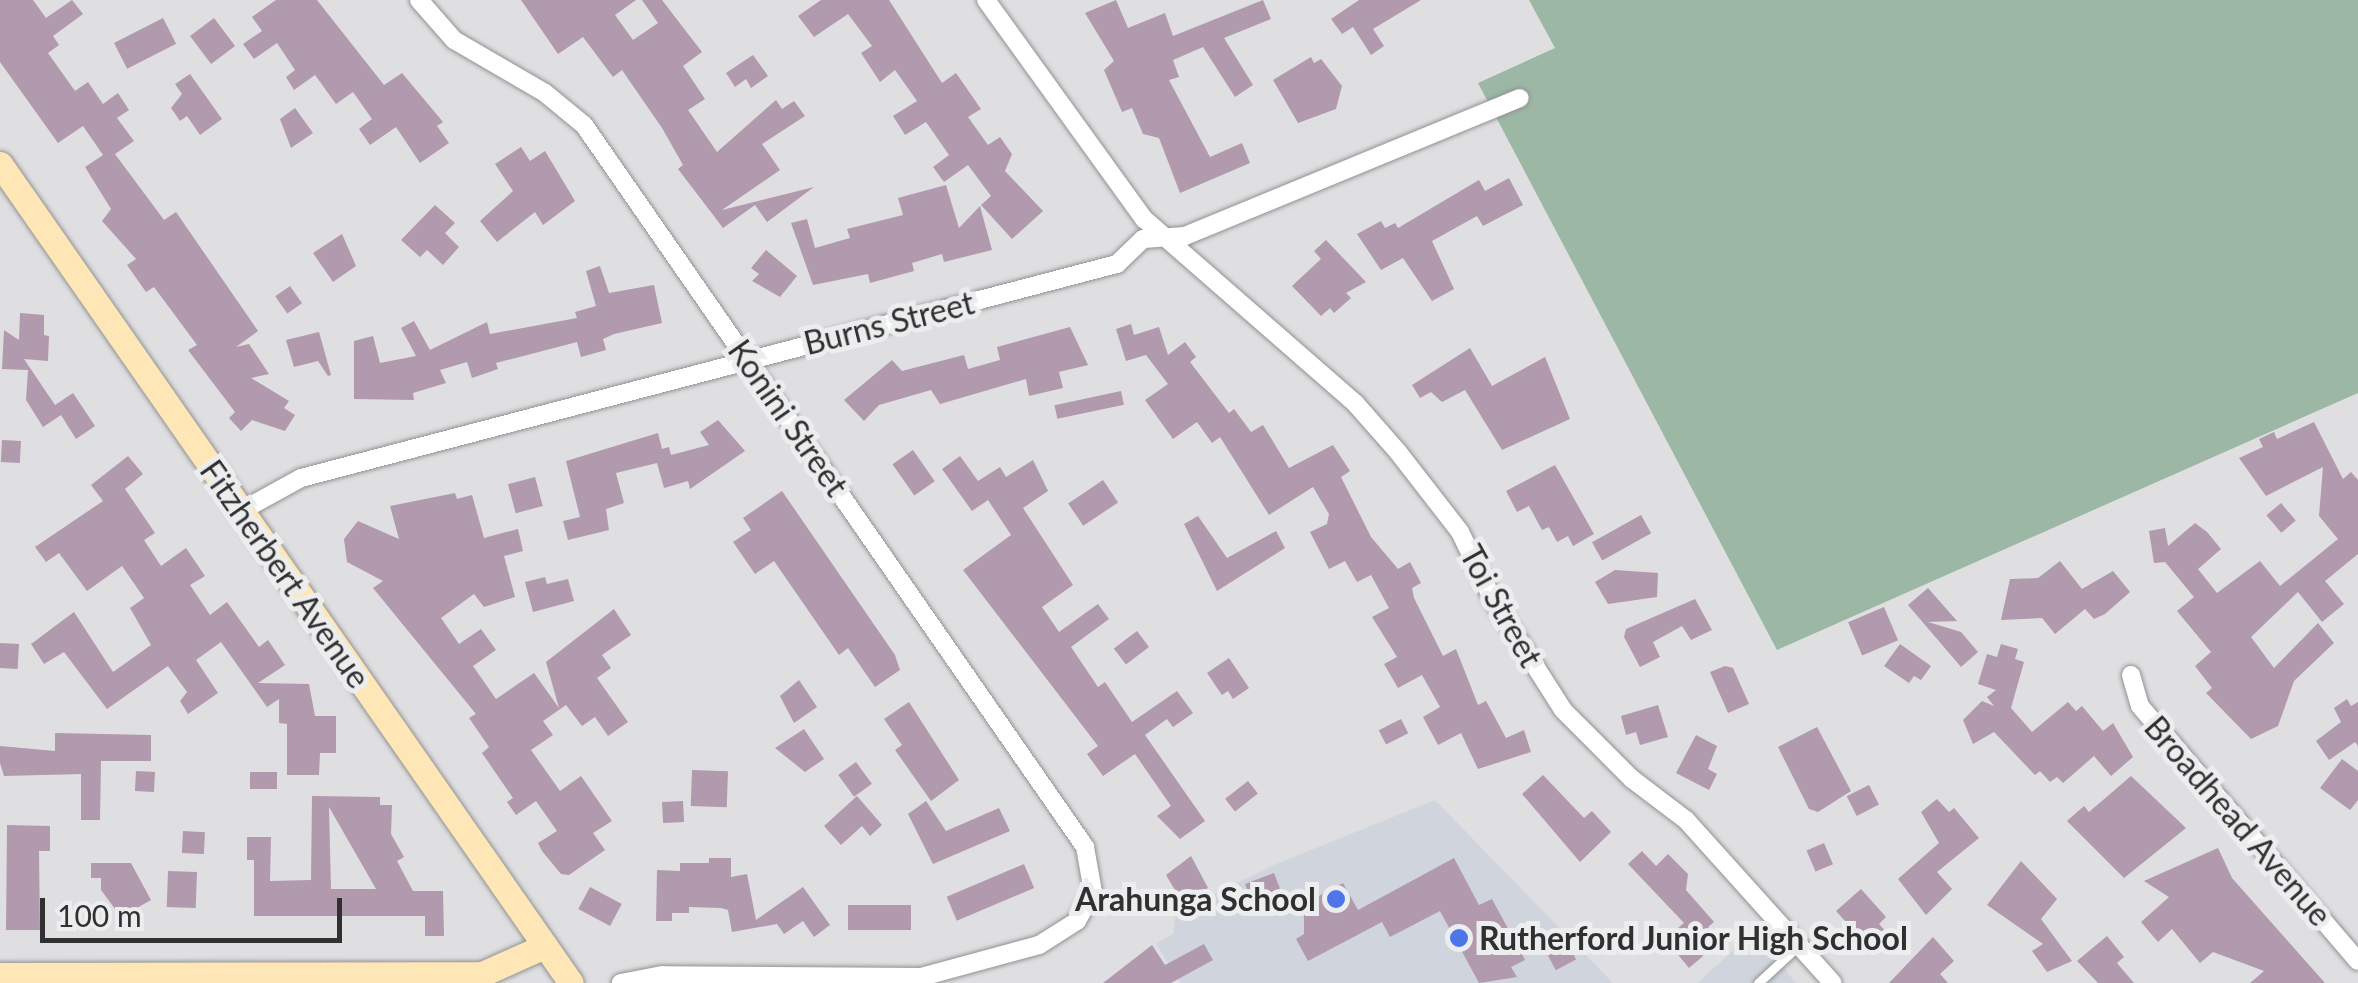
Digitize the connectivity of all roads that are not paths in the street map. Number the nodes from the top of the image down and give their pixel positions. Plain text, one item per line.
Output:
1 (419, 0) edge
2 (986, 0) edge
3 (1520, 98) dead end
4 (0, 164) edge
5 (1162, 237) junction
6 (748, 360) junction
7 (242, 511) junction
8 (2131, 675) dead end
9 (545, 946) junction
10 (1799, 946) junction
11 (2358, 960) edge
12 (0, 975) edge
13 (446, 979) edge
14 (571, 983) edge
15 (621, 983) edge
16 (1758, 983) edge
17 (1833, 983) edge

1 - 6 street, Konini Street
2 - 5 street, Toi Street
3 - 5 street, Burns Street
4 - 7 main road, Fitzherbert Avenue
5 - 6 street, Burns Street
5 - 10 street, Toi Street
6 - 7 street, Burns Street
6 - 15 street, Konini Street
7 - 9 main road, Fitzherbert Avenue
8 - 11 street, Broadhead Avenue
9 - 13 main road
9 - 14 main road, Fitzherbert Avenue
10 - 16 lane
10 - 17 street, Toi Street
12 - 13 main road

